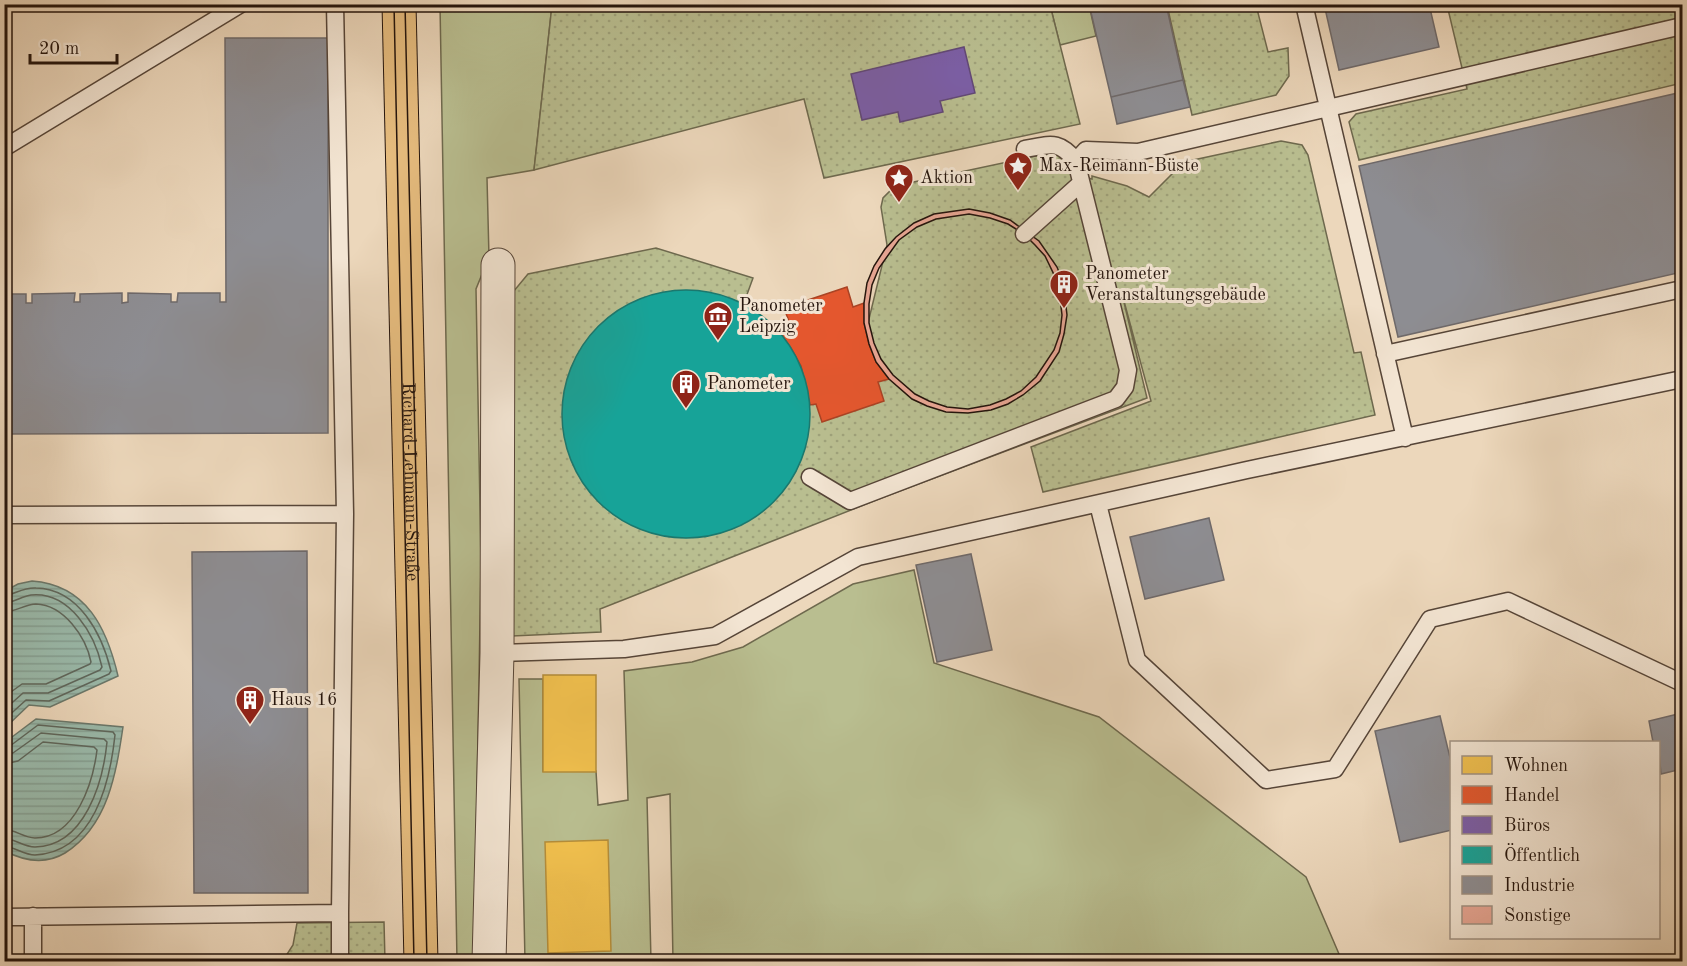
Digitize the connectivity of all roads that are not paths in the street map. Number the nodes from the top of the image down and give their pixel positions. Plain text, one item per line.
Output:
1 (241, 4) edge
2 (335, 4) edge
3 (399, 4) edge
4 (1304, 4) edge
5 (1683, 26) edge
6 (1329, 108) junction
7 (4, 147) edge
8 (1024, 149) dead end
9 (1076, 160) junction
10 (1081, 183) junction
11 (1024, 234) dead end
12 (498, 265) dead end
13 (1683, 288) edge
14 (1385, 354) junction
15 (1683, 379) edge
16 (1405, 438) junction
17 (810, 477) dead end
18 (1098, 504) junction
19 (4, 514) edge
20 (345, 514) junction
21 (497, 653) junction
22 (1683, 683) edge
23 (340, 913) junction
24 (33, 916) junction
25 (4, 917) edge
26 (33, 962) edge
27 (340, 962) edge
28 (421, 962) edge
29 (489, 962) edge

1 - 7 lane
2 - 20 lane
3 - 28 main road, Richard-Lehmann-Straße
4 - 6 lane
5 - 6 lane
6 - 9 lane
6 - 14 lane
8 - 9 lane
9 - 10 lane
10 - 11 lane
10 - 17 lane
12 - 21 street
13 - 14 lane
14 - 16 lane
15 - 16 lane
16 - 18 lane
18 - 21 lane
18 - 22 lane
19 - 20 lane
20 - 23 lane
21 - 29 street
23 - 24 lane
23 - 27 lane
24 - 25 lane
24 - 26 lane

